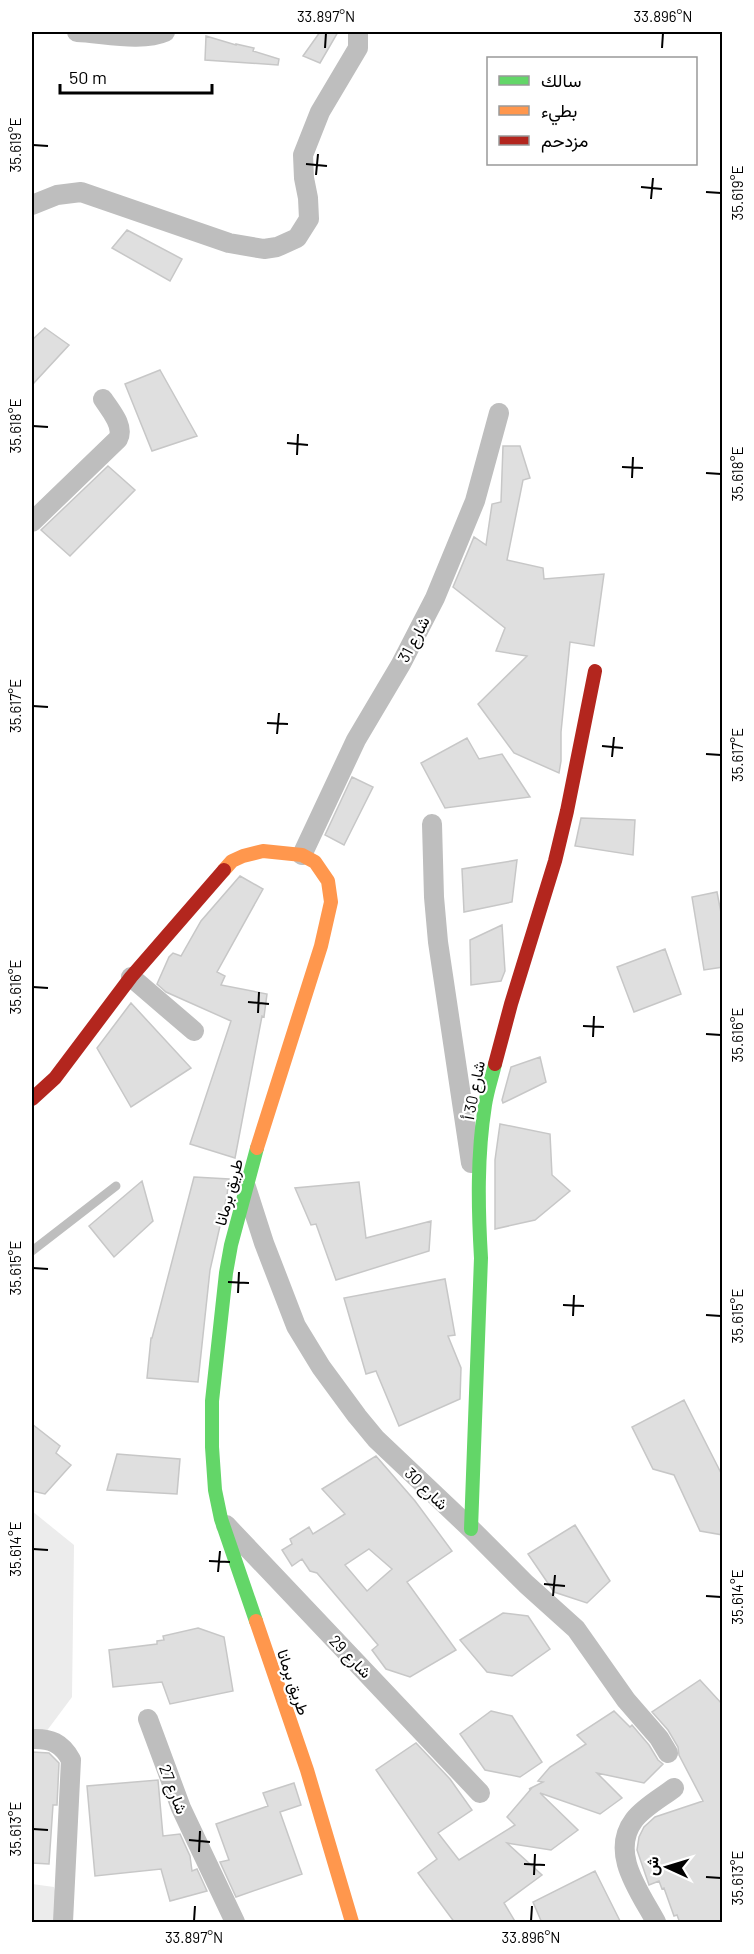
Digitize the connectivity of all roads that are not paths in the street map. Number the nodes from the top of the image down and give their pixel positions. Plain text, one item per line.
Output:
1 (77, 32) edge
2 (165, 32) edge
3 (358, 40) edge
4 (32, 205) edge
5 (103, 399) dead end
6 (499, 413) dead end
7 (32, 522) edge
8 (595, 671) dead end
9 (432, 824) dead end
10 (302, 855) junction
11 (131, 977) junction
12 (194, 1031) dead end
13 (32, 1099) edge
14 (246, 1185) junction
15 (116, 1186) dead end
16 (478, 1214) junction
17 (32, 1251) edge
18 (221, 1520) junction
19 (471, 1529) junction
20 (148, 1719) dead end
21 (32, 1739) edge
22 (668, 1753) dead end
23 (674, 1788) dead end
24 (480, 1793) dead end
25 (228, 1918) edge
26 (63, 1923) edge
27 (352, 1923) edge
28 (656, 1923) edge

1 - 2 street
3 - 4 street
5 - 7 street
6 - 10 street, شارع 31
8 - 16 street, شارع 30 أ
9 - 16 street
10 - 11 street
10 - 14 street, طريق برمانا
11 - 12 street
11 - 13 street
14 - 18 street, طريق برمانا
14 - 19 street, شارع 30
15 - 17 lane
16 - 19 street, شارع 30 أ
18 - 24 street, شارع 29
18 - 27 street, طريق برمانا
19 - 22 street, شارع 30
20 - 25 street, شارع 27
21 - 26 street
23 - 28 street

